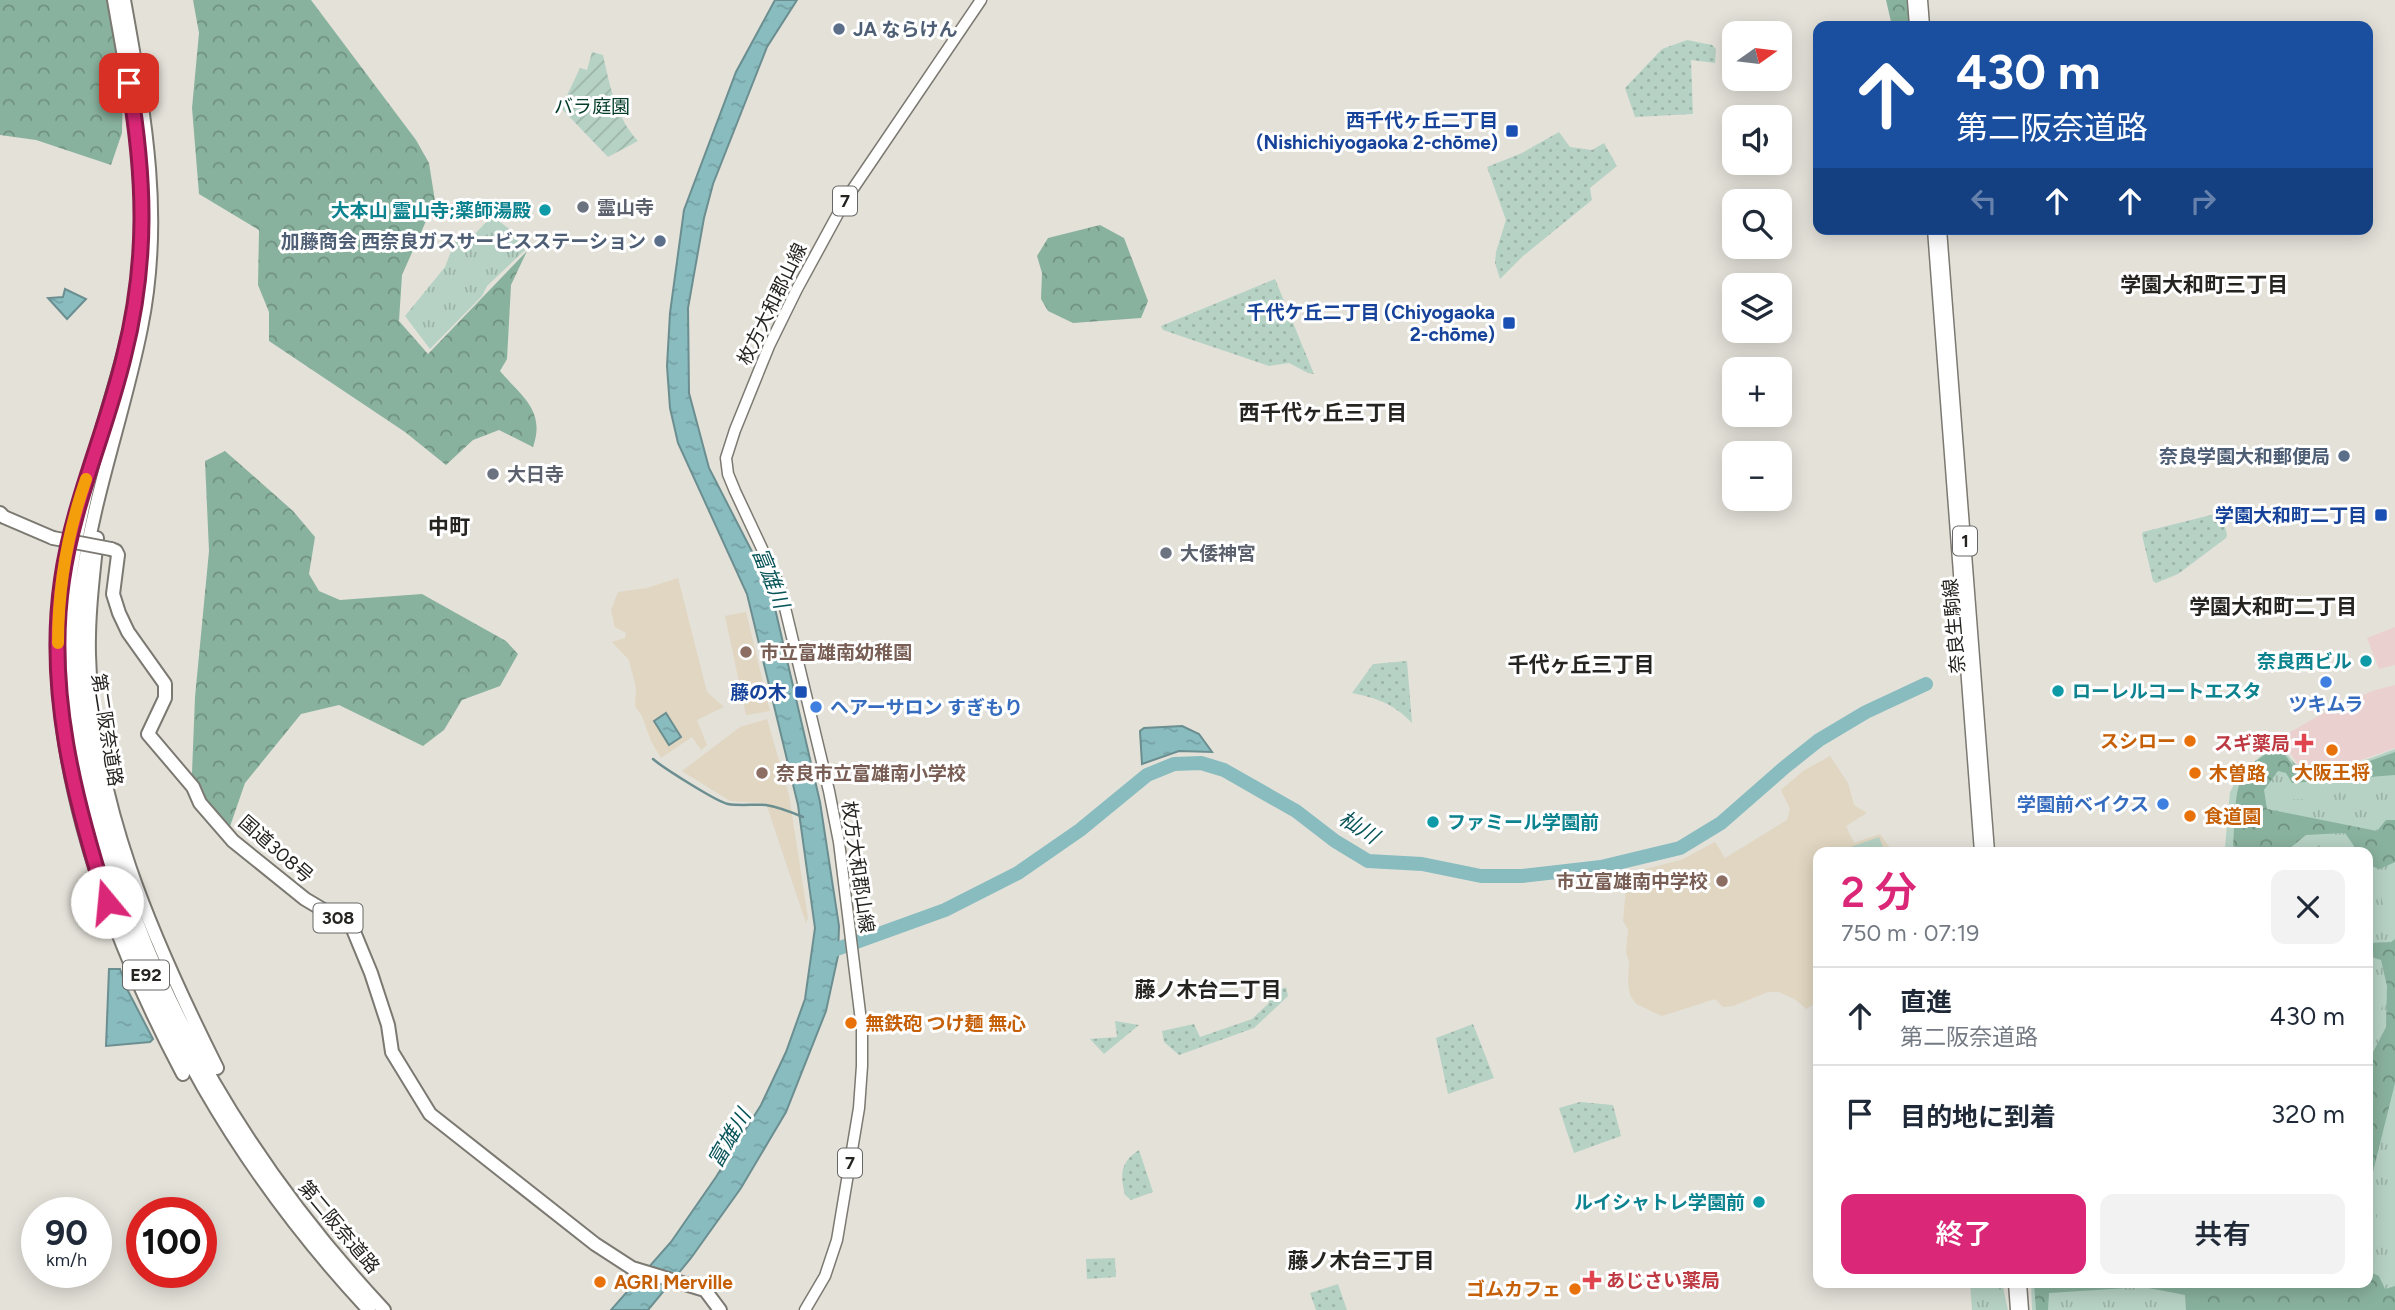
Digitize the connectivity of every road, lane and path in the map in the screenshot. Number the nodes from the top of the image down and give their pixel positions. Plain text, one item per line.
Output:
1 (114, 0) edge
2 (124, 0) edge
3 (981, 0) edge
4 (1913, 0) edge
5 (1922, 0) edge
6 (1915, 21) edge
7 (1924, 21) edge
8 (1933, 235) edge
9 (1941, 235) edge
10 (107, 436) junction
11 (0, 513) edge
12 (76, 582) junction
13 (1980, 847) edge
14 (1989, 847) edge
15 (216, 1068) dead end
16 (183, 1074) dead end
17 (2016, 1288) edge
18 (2017, 1288) edge
19 (369, 1310) edge
20 (384, 1310) edge
21 (720, 1310) edge
22 (805, 1310) edge
23 (2016, 1310) edge
24 (2023, 1310) edge

1 - 10 highway, 第二阪奈道路 / E92
2 - 10 highway, 第二阪奈道路 / E92
3 - 22 main road, 枚方大和郡山線 / 7
4 - 6 main road
5 - 7 main road
8 - 13 main road, 奈良生駒線 / 1
9 - 14 main road, 奈良生駒線 / 1
10 - 12 highway, 第二阪奈道路 / E92
10 - 15 highway
10 - 16 highway
11 - 21 highway, 国道308号 / 308, bridge
12 - 19 highway, 第二阪奈道路 / E92
12 - 20 highway, 第二阪奈道路 / E92
17 - 23 main road
18 - 24 main road

